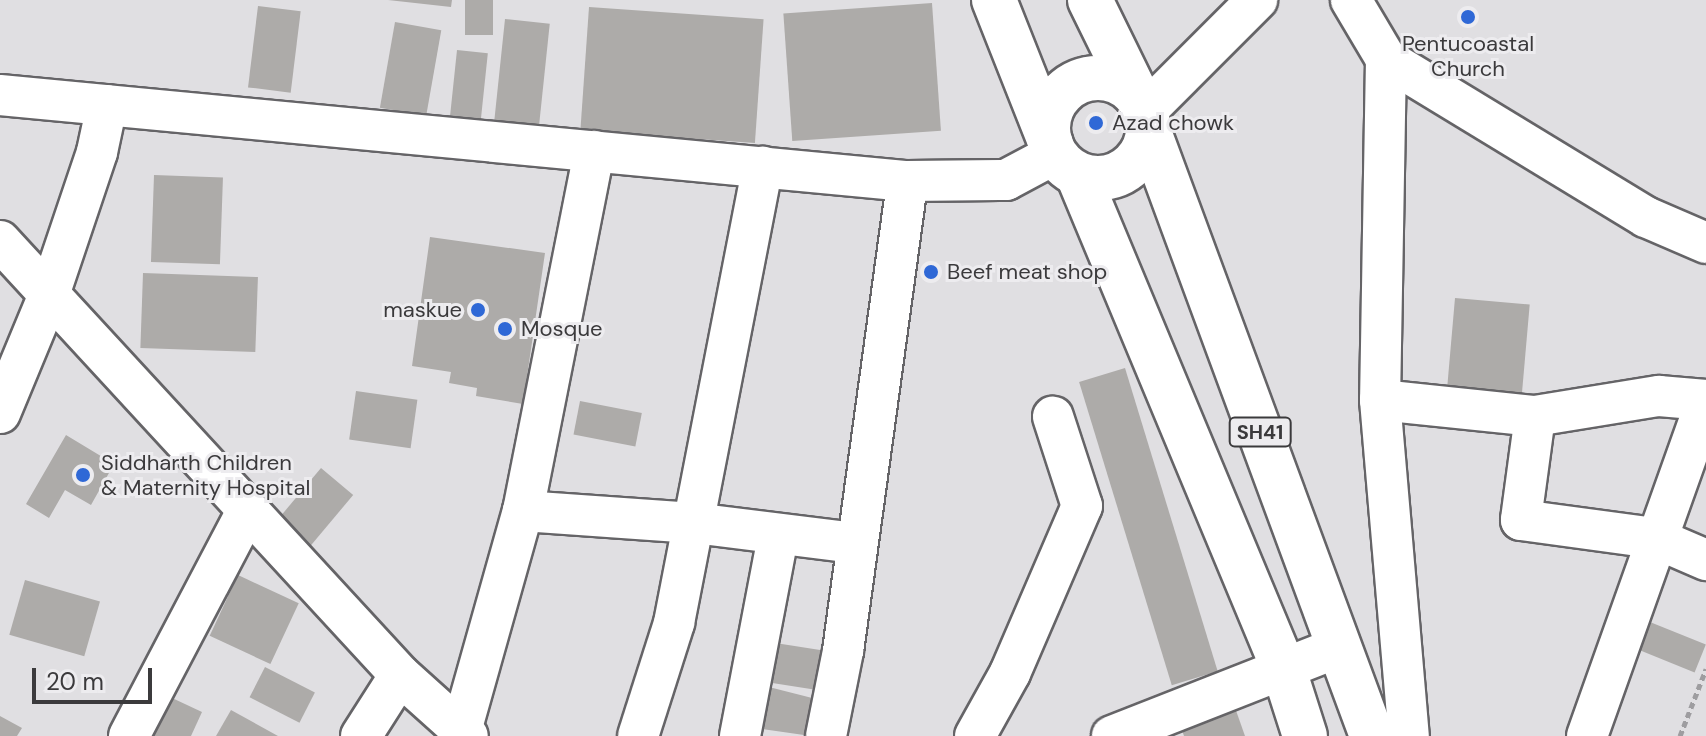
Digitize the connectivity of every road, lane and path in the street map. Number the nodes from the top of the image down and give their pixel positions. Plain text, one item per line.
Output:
1 (994, 0) edge
2 (1090, 0) edge
3 (1257, 0) edge
4 (1351, 0) edge
5 (1386, 59) junction
6 (0, 95) edge
7 (107, 105) junction
8 (1143, 113) junction
9 (594, 151) junction
10 (1066, 164) junction
11 (763, 167) junction
12 (907, 181) junction
13 (0, 241) edge
14 (1706, 243) edge
15 (50, 292) junction
16 (1380, 400) junction
17 (1706, 401) edge
18 (0, 413) edge
19 (1535, 416) junction
20 (1053, 417) dead end
21 (247, 511) junction
22 (523, 511) junction
23 (694, 523) junction
24 (778, 537) junction
25 (1655, 538) junction
26 (854, 543) junction
27 (1706, 560) edge
28 (1339, 647) junction
29 (1283, 667) junction
30 (1706, 669) edge
31 (400, 675) junction
32 (464, 733) edge
33 (129, 736) edge
34 (361, 736) edge
35 (638, 736) edge
36 (740, 736) edge
37 (826, 736) edge
38 (975, 736) edge
39 (1112, 736) edge
40 (1305, 736) edge
41 (1372, 736) edge
42 (1409, 736) edge
43 (1587, 736) edge
44 (1680, 736) edge

1 - 10 main road, SH41
2 - 8 main road, SH41
3 - 8 street
4 - 5 street
5 - 14 street
5 - 16 street
6 - 7 street
7 - 9 street
7 - 15 street
8 - 10 main road
8 - 10 main road, SH41
8 - 28 main road, SH41
9 - 11 street
9 - 22 street
10 - 12 street
10 - 29 main road, SH41
11 - 12 street
11 - 23 street
12 - 26 street
13 - 15 street
15 - 18 street
15 - 21 street
16 - 19 street
16 - 42 street
17 - 19 street
17 - 25 street
19 - 25 street
20 - 38 street
21 - 31 street
21 - 33 street
22 - 23 street
22 - 32 street
23 - 24 street
23 - 35 street
24 - 26 street
24 - 36 street
25 - 27 street
25 - 43 street
26 - 37 street
28 - 29 street
28 - 41 main road, SH41
29 - 39 street
29 - 40 main road, SH41
30 - 44 path
31 - 32 street
31 - 34 street

